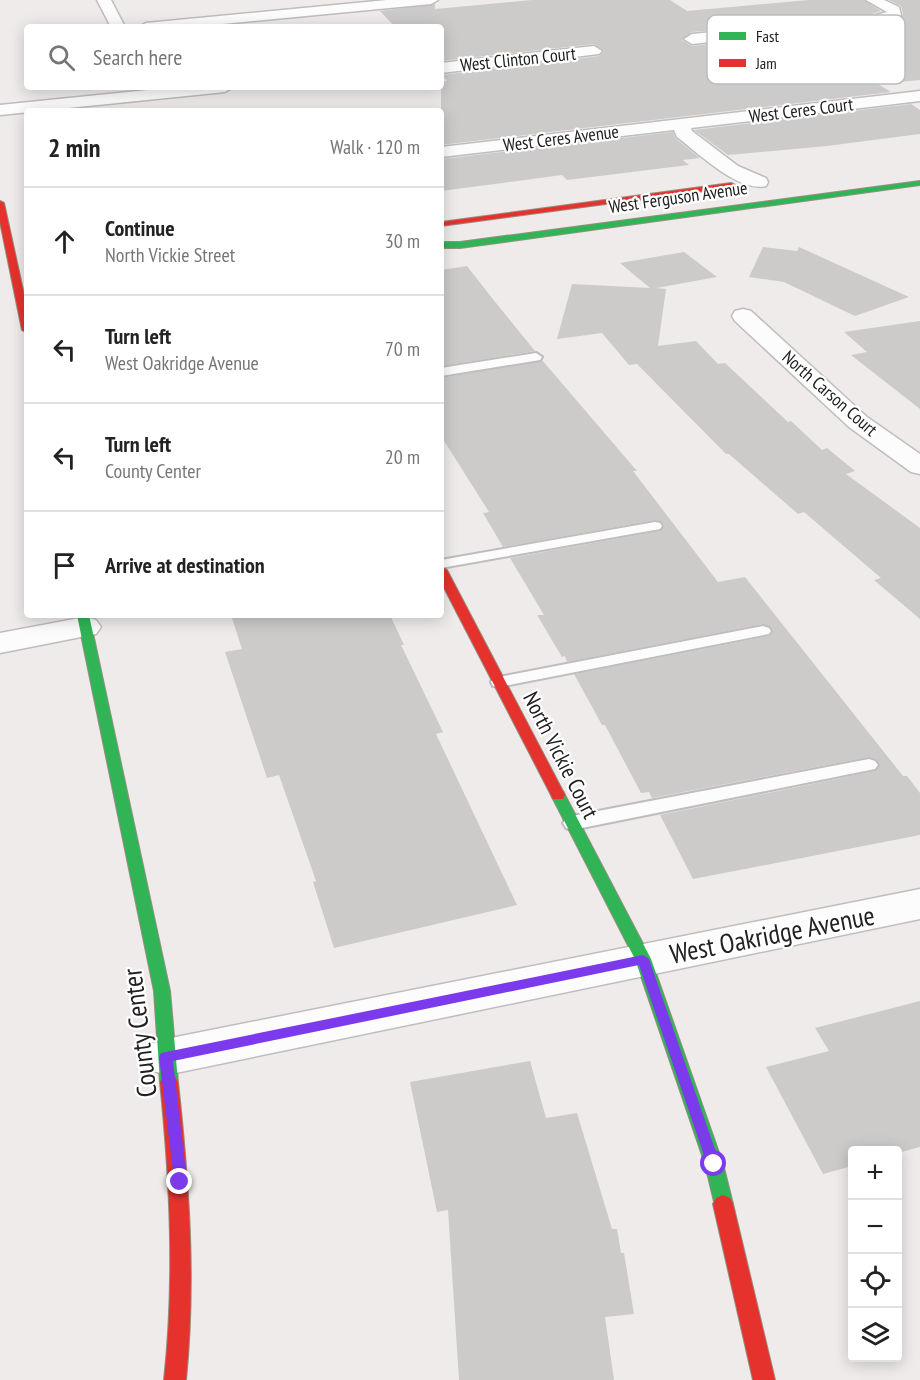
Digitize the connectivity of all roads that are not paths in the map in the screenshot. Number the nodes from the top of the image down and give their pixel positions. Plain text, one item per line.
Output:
1 (104, 0) edge
2 (431, 0) edge
3 (873, 0) edge
4 (894, 15) edge
5 (116, 24) edge
6 (178, 24) edge
7 (707, 37) edge
8 (692, 39) dead end
9 (594, 51) dead end
10 (444, 68) edge
11 (169, 90) edge
12 (150, 91) edge
13 (920, 96) edge
14 (158, 108) edge
15 (0, 110) edge
16 (682, 124) junction
17 (444, 152) edge
18 (764, 181) joint
19 (920, 183) edge
20 (0, 203) edge
21 (444, 224) edge
22 (444, 245) edge
23 (23, 288) edge
24 (0, 291) edge
25 (743, 315) dead end
26 (536, 357) dead end
27 (444, 372) edge
28 (920, 466) edge
29 (656, 526) dead end
30 (444, 563) edge
31 (444, 576) edge
32 (84, 621) edge
33 (763, 631) dead end
34 (0, 643) edge
35 (499, 682) junction
36 (869, 765) dead end
37 (572, 823) junction
38 (920, 904) edge
39 (643, 959) junction
40 (166, 1057) junction
41 (175, 1380) edge
42 (764, 1380) edge

1 - 5 street
2 - 6 street
3 - 4 street
7 - 8 street
9 - 10 street, West Clinton Court
11 - 12 street
12 - 14 street
12 - 15 street
13 - 16 street, West Ceres Court
16 - 17 street, West Ceres Avenue
16 - 18 street
18 - 21 street, West Ferguson Avenue
19 - 22 street, West Ferguson Avenue
20 - 23 street
23 - 24 street
25 - 28 street, North Carson Court
26 - 27 lane
29 - 30 lane
31 - 35 street, North Vickie Court
32 - 34 street
32 - 40 street, County Center
33 - 35 lane
35 - 37 street, North Vickie Court
36 - 37 lane
37 - 39 street, North Vickie Court
38 - 39 street, West Oakridge Avenue
39 - 40 street, West Oakridge Avenue
39 - 42 street, North Vickie Court
40 - 41 street, County Center

